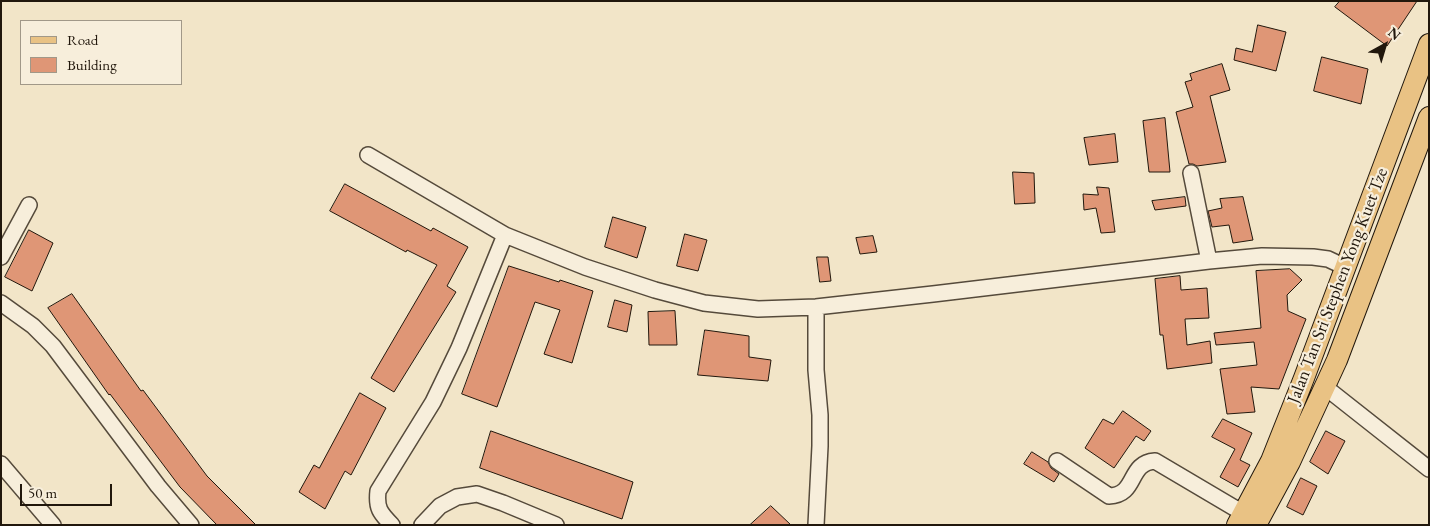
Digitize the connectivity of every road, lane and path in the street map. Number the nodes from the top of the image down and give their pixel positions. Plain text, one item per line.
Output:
1 (1429, 44) edge
2 (1429, 118) edge
3 (368, 156) dead end
4 (1191, 173) dead end
5 (29, 205) dead end
6 (506, 235) junction
7 (1, 257) edge
8 (1209, 261) junction
9 (1345, 267) junction
10 (1, 303) edge
11 (816, 307) junction
12 (1325, 387) junction
13 (1296, 397) junction
14 (1057, 461) dead end
15 (1426, 462) edge
16 (1, 464) edge
17 (1245, 521) edge
18 (53, 525) edge
19 (191, 525) edge
20 (392, 525) edge
21 (422, 525) edge
22 (556, 525) edge
23 (816, 525) edge

1 - 9 main road, Jalan Tan Sri Stephen Yong Kuet Tze
2 - 12 main road, Jalan Tan Sri Stephen Yong Kuet Tze
3 - 6 street
4 - 8 street
5 - 7 street
6 - 11 street
6 - 20 street
8 - 9 street
8 - 11 street
9 - 13 main road, Jalan Tan Sri Stephen Yong Kuet Tze
10 - 19 street
11 - 23 street
12 - 13 main road
12 - 15 street
12 - 17 main road, Jalan Tan Sri Stephen Yong Kuet Tze
13 - 17 main road, Jalan Tan Sri Stephen Yong Kuet Tze
14 - 17 street
16 - 18 street
21 - 22 street

